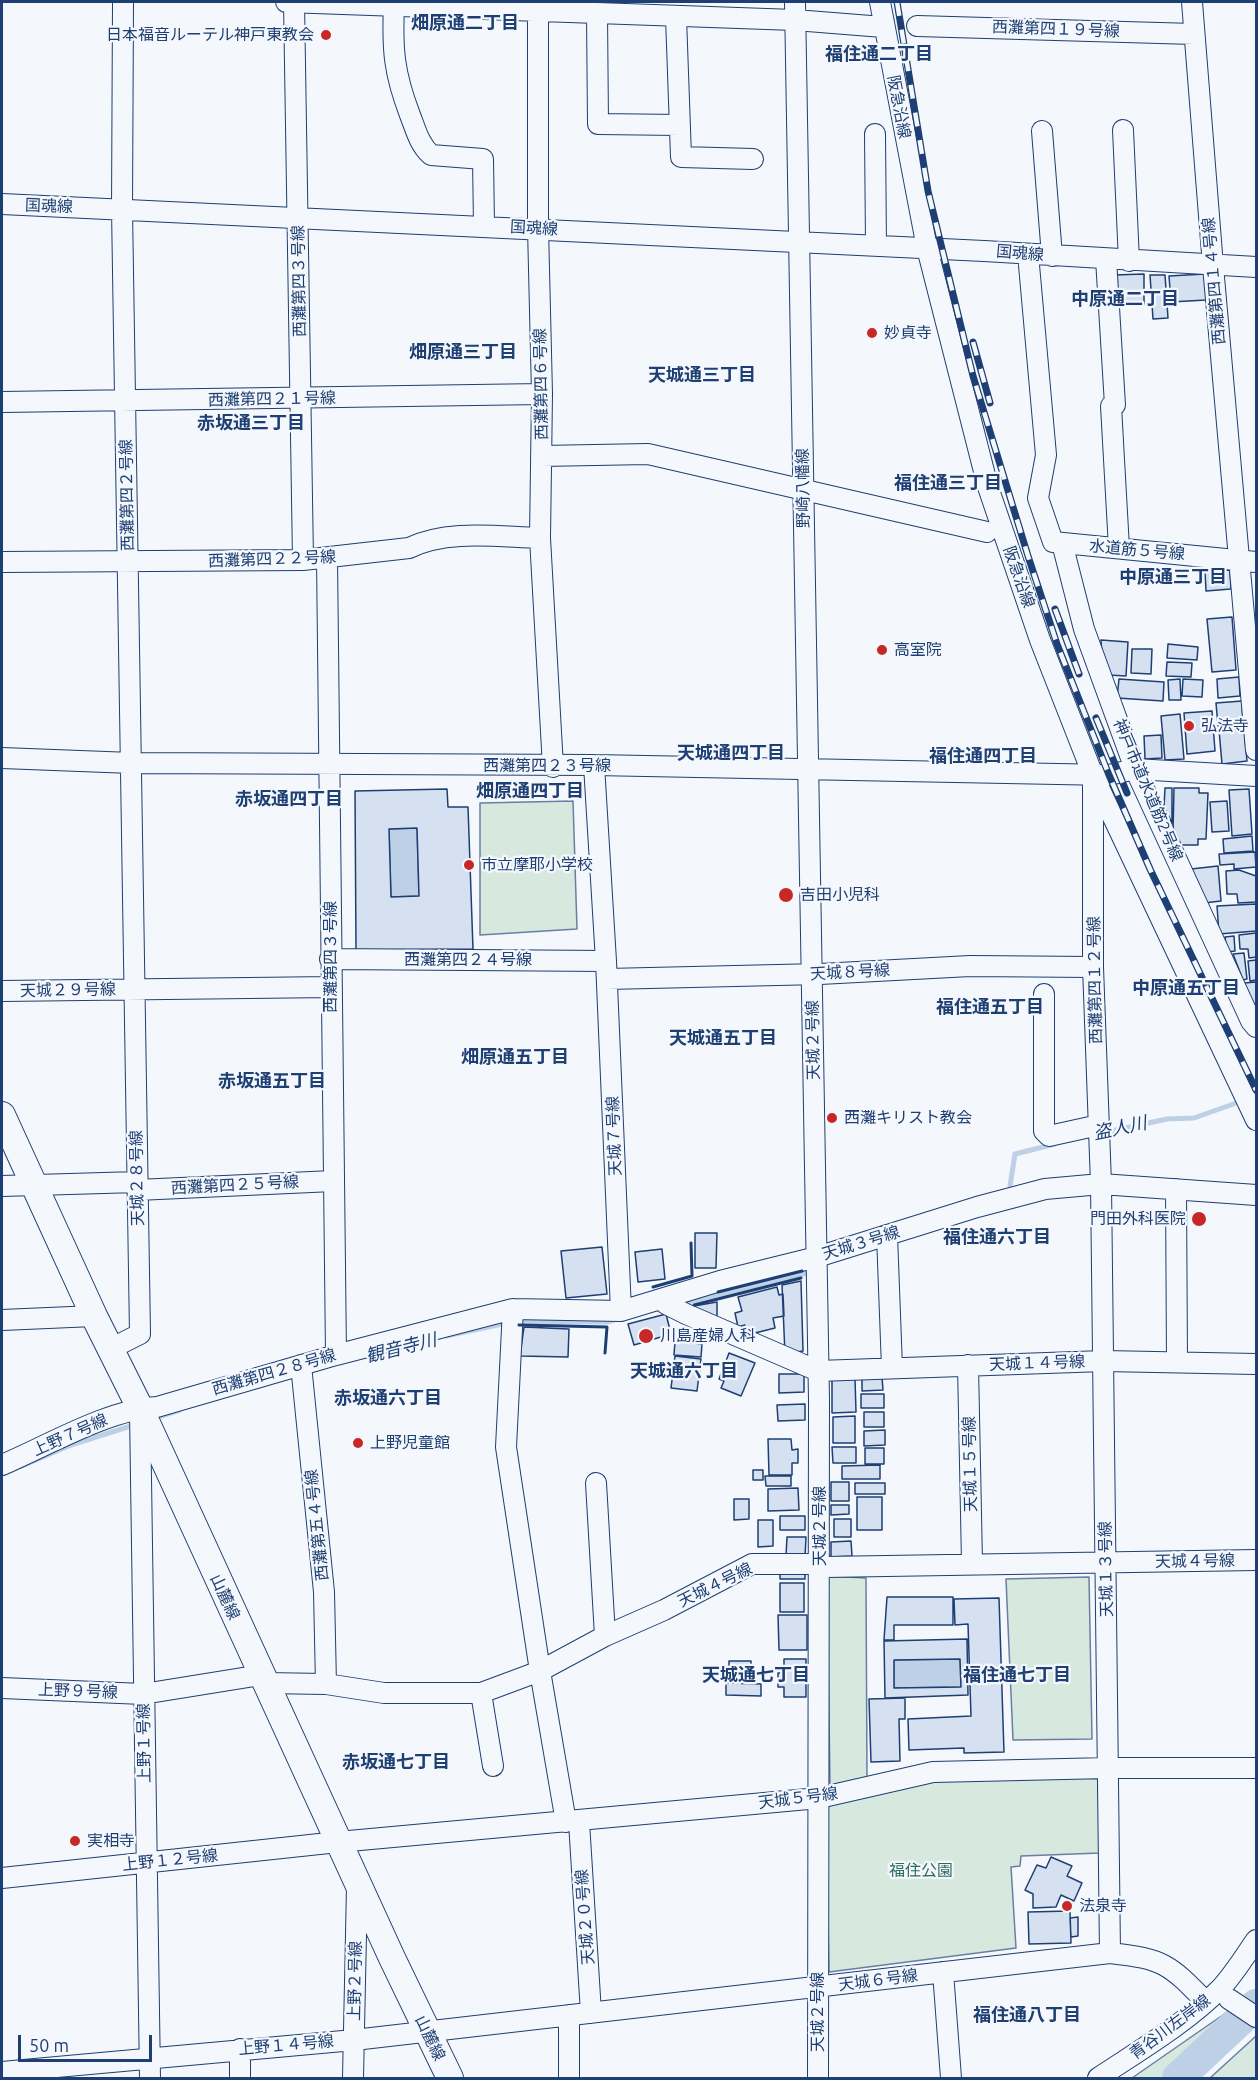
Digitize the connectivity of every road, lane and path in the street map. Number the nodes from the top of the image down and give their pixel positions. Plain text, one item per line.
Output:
1 (123, 2) edge
2 (286, 2) edge
3 (294, 2) edge
4 (880, 2) edge
5 (1192, 2) edge
6 (394, 5) junction
7 (538, 6) edge
8 (795, 11) edge
9 (597, 13) junction
10 (676, 17) junction
11 (883, 27) junction
12 (917, 27) dead end
13 (1194, 34) junction
14 (680, 125) junction
15 (1123, 130) dead end
16 (1042, 131) dead end
17 (875, 134) dead end
18 (753, 159) dead end
19 (2, 204) edge
20 (122, 209) junction
21 (298, 217) junction
22 (484, 226) junction
23 (538, 228) junction
24 (800, 243) junction
25 (876, 246) junction
26 (927, 248) junction
27 (1028, 254) junction
28 (1059, 256) junction
29 (1106, 260) junction
30 (1129, 261) junction
31 (1213, 266) junction
32 (1257, 267) edge
33 (542, 394) junction
34 (300, 398) junction
35 (124, 401) junction
36 (2, 402) edge
37 (542, 456) junction
38 (802, 489) junction
39 (987, 532) dead end
40 (540, 538) junction
41 (1062, 543) junction
42 (1119, 548) junction
43 (327, 558) junction
44 (303, 560) junction
45 (1248, 560) edge
46 (2, 562) edge
47 (128, 562) junction
48 (1257, 750) edge
49 (2, 758) edge
50 (132, 763) junction
51 (594, 765) junction
52 (329, 766) junction
53 (553, 767) junction
54 (809, 769) junction
55 (1136, 769) junction
56 (1093, 775) junction
57 (1257, 776) edge
58 (330, 958) junction
59 (1093, 967) junction
60 (606, 970) junction
61 (812, 974) junction
62 (331, 987) junction
63 (134, 988) junction
64 (2, 991) edge
65 (1044, 994) dead end
66 (1257, 1027) edge
67 (1250, 1105) edge
68 (2, 1115) edge
69 (1099, 1133) junction
70 (333, 1180) junction
71 (1101, 1184) junction
72 (33, 1185) junction
73 (2, 1186) edge
74 (137, 1186) junction
75 (1176, 1189) junction
76 (1257, 1195) edge
77 (887, 1235) junction
78 (817, 1257) junction
79 (664, 1302) junction
80 (621, 1311) junction
81 (94, 1316) junction
82 (512, 1317) junction
83 (2, 1320) edge
84 (110, 1348) junction
85 (336, 1354) junction
86 (1104, 1361) junction
87 (1177, 1362) junction
88 (1257, 1364) edge
89 (968, 1365) junction
90 (892, 1368) junction
91 (818, 1371) junction
92 (302, 1372) junction
93 (140, 1415) junction
94 (2, 1465) edge
95 (596, 1483) dead end
96 (1257, 1560) edge
97 (972, 1563) junction
98 (1106, 1563) junction
99 (820, 1567) junction
100 (605, 1636) junction
101 (540, 1671) junction
102 (263, 1679) junction
103 (326, 1684) junction
104 (2, 1688) edge
105 (481, 1693) junction
106 (144, 1694) junction
107 (493, 1766) dead end
108 (1108, 1768) junction
109 (1257, 1768) edge
110 (819, 1798) junction
111 (573, 1822) junction
112 (338, 1842) junction
113 (146, 1863) junction
114 (2, 1878) edge
115 (358, 1884) junction
116 (1257, 1940) edge
117 (1110, 1953) junction
118 (943, 1972) junction
119 (818, 1987) junction
120 (1233, 2001) dead end
121 (1206, 2002) junction
122 (591, 2013) junction
123 (569, 2015) junction
124 (1257, 2017) edge
125 (426, 2029) junction
126 (354, 2040) junction
127 (240, 2049) junction
128 (150, 2056) junction
129 (2, 2072) edge
130 (150, 2079) edge
131 (240, 2079) edge
132 (353, 2079) edge
133 (450, 2079) edge
134 (569, 2079) edge
135 (818, 2079) edge
136 (951, 2079) edge
137 (1098, 2079) edge

1 - 20 street, 西灘第四２号線
2 - 3 street
3 - 6 street
3 - 21 street, 西灘第四３号線
4 - 11 street, 阪急沿線
5 - 13 street, 西灘第四１４号線
6 - 7 street
6 - 22 street
7 - 9 street
7 - 23 street, 西灘第四６号線
8 - 10 street
8 - 11 street
8 - 24 street, 野崎八幡線
9 - 10 street
9 - 14 street
10 - 14 street
11 - 26 street, 阪急沿線
12 - 13 street, 西灘第四１９号線
13 - 31 street, 西灘第四１４号線
14 - 18 street
15 - 30 street
16 - 28 street
17 - 25 street
19 - 20 street, 国魂線
20 - 21 street, 国魂線
20 - 35 street, 西灘第四２号線
21 - 22 street, 国魂線
21 - 34 street, 西灘第四３号線
22 - 23 street, 国魂線
23 - 24 street, 国魂線
23 - 33 street, 西灘第四６号線
24 - 25 street, 国魂線
24 - 38 street, 野崎八幡線
25 - 26 street, 国魂線
26 - 27 street, 国魂線
26 - 56 street, 阪急沿線
27 - 28 street, 国魂線
27 - 41 street
28 - 29 street, 国魂線
29 - 30 street, 国魂線
29 - 42 street
30 - 31 street, 国魂線
31 - 32 street, 国魂線
31 - 45 street, 西灘第四１４号線
33 - 34 street, 西灘第四２１号線
33 - 37 street, 西灘第四６号線
34 - 35 street, 西灘第四２１号線
34 - 44 street, 西灘第四３号線
35 - 36 street, 西灘第四２１号線
35 - 47 street, 西灘第四２号線
37 - 38 street
37 - 40 street, 西灘第四６号線
38 - 39 street
38 - 54 street, 野崎八幡線
40 - 43 street, 西灘第四２２号線
40 - 53 street, 西灘第四６号線
41 - 42 street, 水道筋５号線
41 - 55 street, 神戸市道水道筋2号線
42 - 45 street, 水道筋５号線
43 - 44 street, 西灘第四２２号線
43 - 52 street, 西灘第四３号線
44 - 47 street, 西灘第四２２号線
45 - 48 street, 西灘第四１４号線
46 - 47 street, 西灘第四２２号線
47 - 50 street, 西灘第四２号線
49 - 50 street, 西灘第四２３号線
50 - 52 street, 西灘第四２３号線
50 - 63 street, 西灘第四２号線
51 - 53 street, 西灘第四２３号線
51 - 54 street, 西灘第四２３号線
51 - 60 street
52 - 53 street, 西灘第四２３号線
52 - 58 street, 西灘第四３号線
54 - 56 street, 西灘第四２３号線
54 - 61 street, 野崎八幡線
55 - 56 street, 西灘第四２３号線
55 - 57 street, 西灘第四２３号線
55 - 66 street, 神戸市道水道筋2号線
56 - 59 street, 西灘第四１２号線
56 - 67 street, 阪急沿線
58 - 60 street, 西灘第四２４号線
58 - 62 street, 西灘第四３号線
59 - 61 street, 天城８号線
59 - 69 street, 西灘第四１２号線
60 - 61 street, 天城８号線
60 - 80 street, 天城７号線
61 - 78 street, 天城２号線
62 - 63 street
62 - 70 street, 西灘第四３号線
63 - 64 street, 天城２９号線
63 - 74 street, 天城２８号線
65 - 69 street
68 - 72 main road, 山麓線
69 - 71 street, 西灘第四１２号線
70 - 74 street, 西灘第四２５号線
70 - 85 street, 西灘第四３号線
71 - 75 street, 天城３号線
71 - 77 street, 天城３号線
71 - 86 street, 天城１３号線
72 - 73 street, 西灘第四２５号線
72 - 74 street, 西灘第四２５号線
72 - 81 main road, 山麓線
74 - 84 street, 天城２８号線
75 - 76 street, 天城３号線
75 - 87 street
77 - 78 street, 天城３号線
77 - 90 street
78 - 79 street, 天城３号線
78 - 91 street, 天城２号線
79 - 80 street, 天城３号線
79 - 91 street
80 - 82 street, 西灘第四２８号線
81 - 83 street
81 - 84 main road, 山麓線
82 - 85 street, 西灘第四２８号線
82 - 101 street, 天城２０号線
84 - 93 main road, 山麓線
85 - 92 street, 西灘第四２８号線
86 - 87 street, 天城１４号線
86 - 89 street, 天城１４号線
86 - 98 street, 天城１３号線
87 - 88 street, 天城１４号線
89 - 90 street, 天城１４号線
89 - 97 street, 天城１５号線
90 - 91 street, 天城１４号線
91 - 99 street, 天城２号線
92 - 93 street, 西灘第四２８号線
92 - 103 street, 西灘第五４号線
93 - 94 street, 上野７号線
93 - 102 main road, 山麓線
93 - 106 street, 上野１号線
95 - 100 street
96 - 98 street, 天城４号線
97 - 98 street, 天城４号線
97 - 99 street, 天城４号線
98 - 108 street, 天城１３号線
99 - 100 street, 天城４号線
99 - 110 street, 天城２号線
100 - 101 street, 天城４号線
101 - 105 street, 天城４号線
101 - 111 street, 天城２０号線
102 - 103 street, 天城４号線
102 - 106 street, 上野９号線
102 - 112 main road, 山麓線
103 - 105 street, 天城４号線
104 - 106 street, 上野９号線
105 - 107 street
106 - 113 street, 上野１号線
108 - 109 street, 天城５号線
108 - 110 street, 天城５号線
108 - 117 street, 天城１３号線
110 - 111 street, 天城５号線
110 - 119 street, 天城２号線
111 - 112 street, 天城５号線
111 - 122 street, 天城２０号線
112 - 113 street, 上野１２号線
112 - 115 main road, 山麓線
113 - 114 street, 上野１２号線
113 - 128 street, 上野１号線
115 - 125 main road, 山麓線
115 - 126 street, 上野２号線
116 - 121 street, 青谷川左岸線
117 - 118 street, 天城６号線
117 - 121 street, 天城６号線
118 - 119 street, 天城６号線
118 - 136 street
119 - 122 street, 天城６号線
119 - 135 street, 天城２号線
120 - 124 street
121 - 137 street, 青谷川左岸線
122 - 123 street, 天城６号線
123 - 125 street, 天城６号線
123 - 134 street
125 - 126 street, 上野１４号線
125 - 133 main road, 山麓線
126 - 127 street, 上野１４号線
126 - 132 street, 上野２号線
127 - 128 street, 上野１４号線
127 - 131 street
128 - 129 street, 上野１４号線
128 - 130 street, 上野１号線

